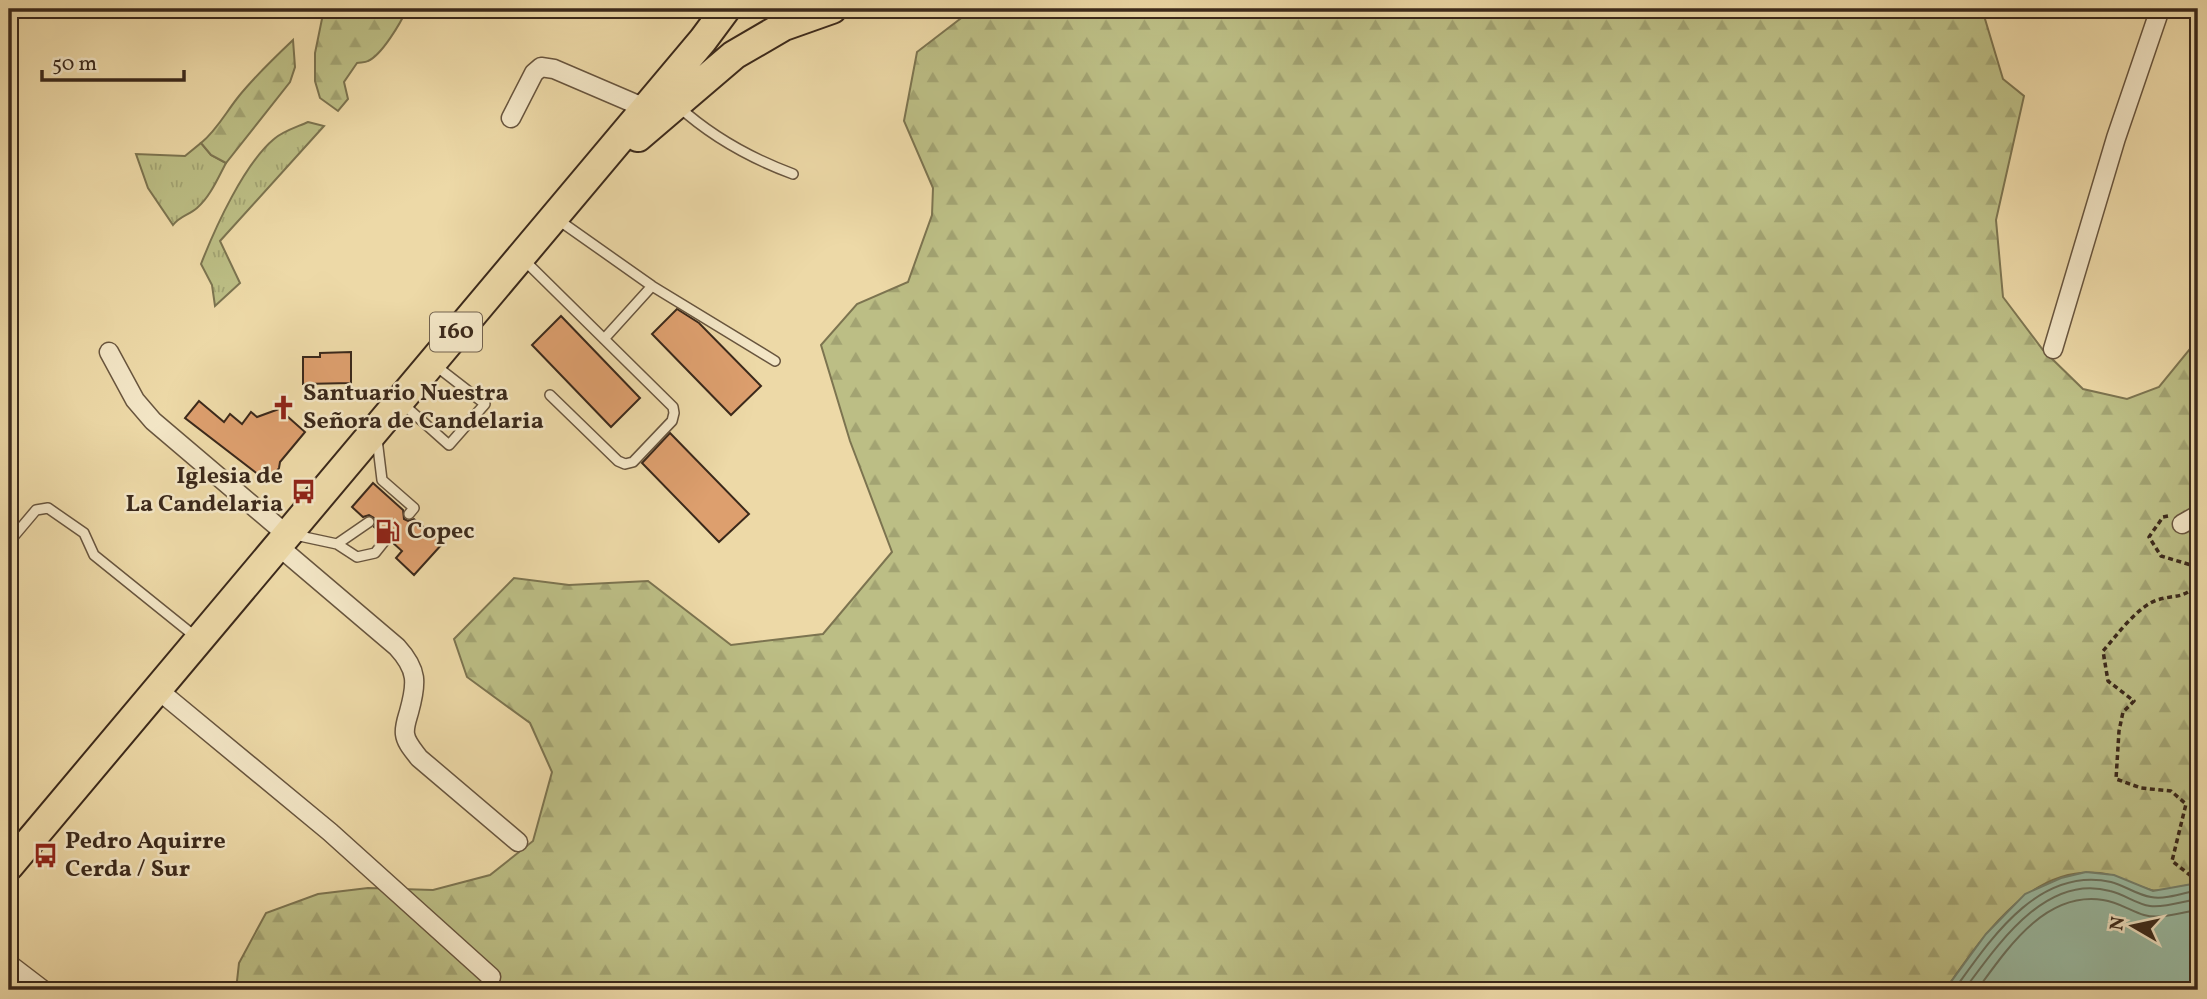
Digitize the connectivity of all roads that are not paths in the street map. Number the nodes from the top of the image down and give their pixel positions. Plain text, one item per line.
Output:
1 (801, 9) edge
2 (832, 9) edge
3 (2160, 9) edge
4 (723, 11) edge
5 (677, 105) junction
6 (645, 108) junction
7 (511, 118) dead end
8 (793, 174) dead end
9 (587, 178) junction
10 (554, 217) junction
11 (520, 257) junction
12 (652, 285) junction
13 (604, 339) junction
14 (2053, 349) dead end
15 (108, 352) dead end
16 (775, 360) dead end
17 (431, 362) junction
18 (550, 395) dead end
19 (399, 401) junction
20 (376, 428) junction
21 (409, 514) dead end
22 (369, 522) dead end
23 (387, 538) dead end
24 (281, 539) junction
25 (9, 542) edge
26 (337, 544) junction
27 (198, 639) junction
28 (157, 689) junction
29 (519, 842) dead end
30 (9, 866) edge
31 (9, 964) edge
32 (491, 977) dead end
33 (44, 990) edge

1 - 6 highway
2 - 5 highway
3 - 14 street
4 - 6 highway, 160
5 - 8 lane
5 - 9 highway
6 - 7 street
6 - 9 highway, 160
9 - 10 highway, 160
10 - 11 highway, 160
10 - 12 lane
11 - 13 lane
11 - 17 highway, 160
12 - 13 lane
12 - 16 lane
13 - 18 lane
15 - 24 street
17 - 19 highway, 160
17 - 19 lane
19 - 20 highway, 160
20 - 21 lane
20 - 24 highway, 160
22 - 26 lane
23 - 26 lane
24 - 26 lane
24 - 27 highway, 160
24 - 29 street
25 - 27 lane
27 - 28 highway, 160
28 - 30 highway, 160
28 - 32 street
31 - 33 street

